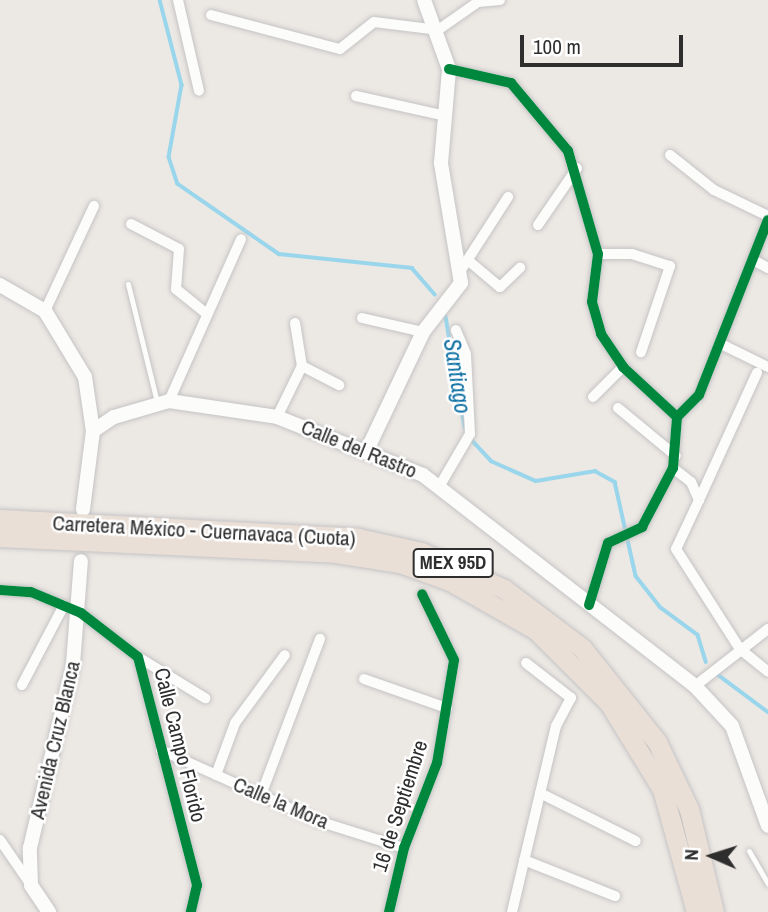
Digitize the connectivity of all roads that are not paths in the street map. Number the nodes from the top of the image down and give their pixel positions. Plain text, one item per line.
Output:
1 (178, 0) edge
2 (424, 0) edge
3 (500, 0) edge
4 (211, 16) dead end
5 (438, 30) junction
6 (449, 69) junction
7 (198, 91) dead end
8 (356, 96) dead end
9 (442, 114) junction
10 (670, 155) dead end
11 (578, 168) junction
12 (508, 197) dead end
13 (94, 206) dead end
14 (768, 218) edge
15 (131, 224) dead end
16 (538, 225) dead end
17 (241, 239) dead end
18 (598, 254) junction
19 (753, 260) junction
20 (465, 266) junction
21 (520, 268) dead end
22 (768, 268) edge
23 (128, 284) dead end
24 (0, 285) edge
25 (45, 311) junction
26 (207, 314) junction
27 (362, 318) dead end
28 (295, 323) dead end
29 (456, 330) dead end
30 (423, 332) junction
31 (721, 344) junction
32 (641, 352) dead end
33 (302, 366) junction
34 (623, 367) junction
35 (768, 367) edge
36 (757, 373) dead end
37 (339, 385) dead end
38 (593, 397) dead end
39 (163, 402) junction
40 (618, 408) dead end
41 (277, 417) junction
42 (677, 417) junction
43 (93, 431) junction
44 (368, 449) junction
45 (676, 456) junction
46 (673, 468) junction
47 (439, 486) junction
48 (699, 500) junction
49 (83, 509) dead end
50 (0, 519) edge
51 (0, 537) edge
52 (80, 561) dead end
53 (0, 590) edge
54 (422, 594) dead end
55 (64, 605) junction
56 (589, 605) junction
57 (81, 613) junction
58 (768, 629) edge
59 (320, 639) dead end
60 (740, 649) junction
61 (285, 655) dead end
62 (138, 657) junction
63 (526, 663) dead end
64 (768, 672) edge
65 (364, 679) dead end
66 (22, 685) dead end
67 (695, 686) junction
68 (205, 698) dead end
69 (447, 708) junction
70 (161, 750) junction
71 (216, 775) junction
72 (540, 793) junction
73 (261, 795) junction
74 (768, 826) edge
75 (0, 839) edge
76 (636, 841) dead end
77 (404, 848) junction
78 (749, 851) dead end
79 (524, 860) junction
80 (768, 884) edge
81 (31, 885) junction
82 (615, 896) dead end
83 (49, 912) edge
84 (191, 912) edge
85 (390, 912) edge
86 (512, 912) edge
87 (696, 912) edge
88 (714, 912) edge

1 - 7 street
2 - 5 main road
3 - 5 street
4 - 5 street
5 - 6 main road
6 - 9 main road
6 - 11 street
8 - 9 street
9 - 20 main road
10 - 14 street
11 - 16 street
11 - 18 street
12 - 20 street
13 - 25 street
14 - 19 street
15 - 26 street
17 - 26 street
18 - 32 street
18 - 34 street
19 - 22 street
19 - 31 street
20 - 21 street
20 - 30 main road
23 - 39 lane
24 - 25 main road
25 - 43 main road
26 - 39 street
27 - 30 street
28 - 33 street
29 - 47 street
30 - 44 main road
31 - 35 street
31 - 42 street
33 - 37 street
33 - 41 street
34 - 38 street
34 - 42 street
36 - 48 street
39 - 41 main road, Calle del Rastro
39 - 43 main road
40 - 45 street
41 - 44 main road, Calle del Rastro
42 - 45 street
43 - 49 main road
44 - 47 main road, Calle del Rastro
45 - 46 street
46 - 48 street
46 - 56 street
47 - 56 main road, Calle del Rastro
48 - 60 street
50 - 88 highway, Carretera México - Cuernavaca (Cuota) / MEX 95D
51 - 87 highway, Carretera México - Cuernavaca (Cuota) / MEX 95D
52 - 57 main road, Avenida Cruz Blanca
53 - 55 street, Calle Campo Florido
54 - 69 street, 16 de Septiembre
55 - 57 street, Calle Campo Florido
55 - 66 street
56 - 67 main road, Calle del Rastro
57 - 62 street, Calle Campo Florido
57 - 81 main road, Avenida Cruz Blanca
58 - 60 street
59 - 73 street
60 - 64 street
60 - 67 street
61 - 71 street
62 - 68 street
62 - 70 street, Calle Campo Florido
63 - 72 street
65 - 69 street
67 - 74 main road, Calle del Rastro
69 - 77 street, 16 de Septiembre
70 - 71 street, Calle la Mora
70 - 84 street, Calle Campo Florido
71 - 73 street, Calle la Mora
72 - 76 street
72 - 79 street
73 - 77 street, Calle la Mora
75 - 81 street
77 - 85 street, 16 de Septiembre
78 - 80 lane
79 - 82 street
79 - 86 street
81 - 83 main road

